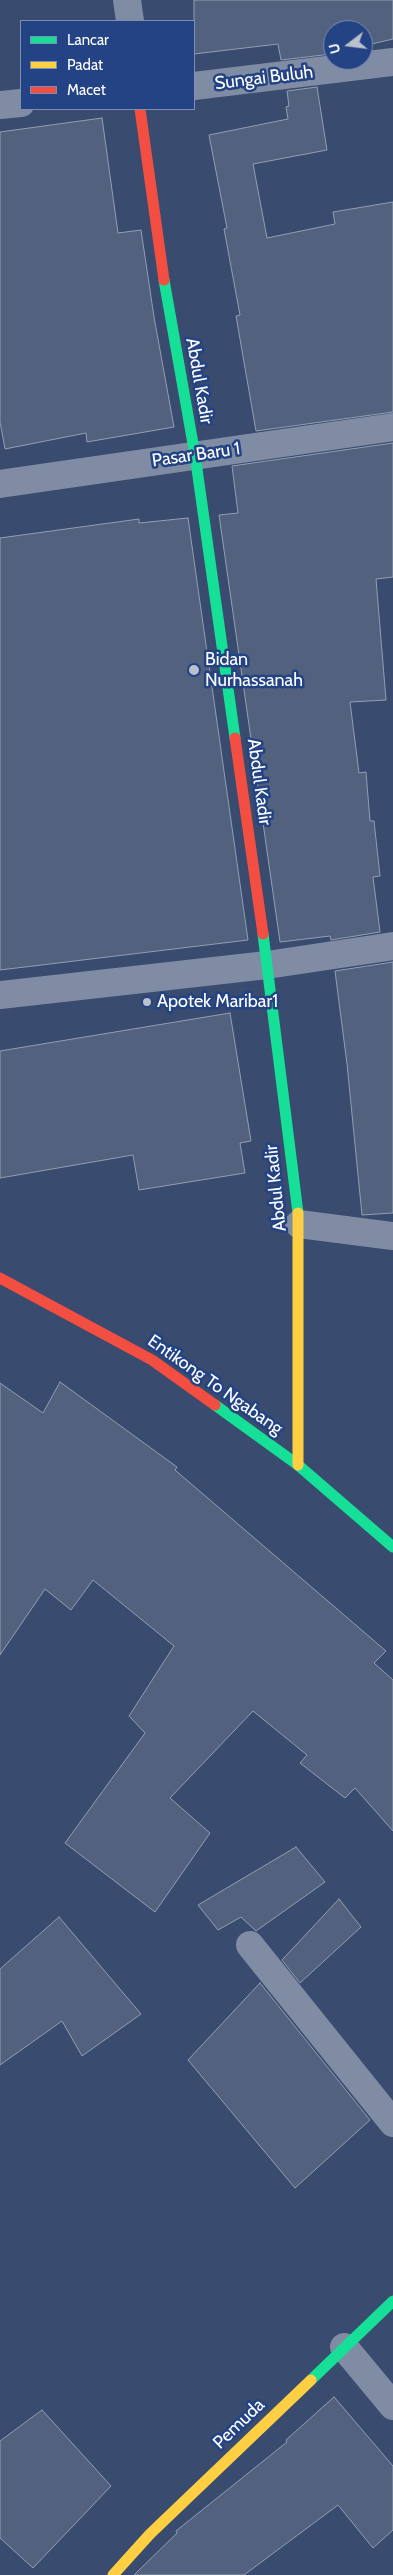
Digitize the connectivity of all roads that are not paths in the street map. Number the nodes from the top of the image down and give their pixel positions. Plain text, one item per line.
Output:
1 (127, 0) edge
2 (130, 20) edge
3 (393, 62) edge
4 (195, 86) edge
5 (20, 103) edge
6 (0, 105) edge
7 (140, 110) edge
8 (393, 427) edge
9 (195, 455) junction
10 (0, 484) edge
11 (393, 946) edge
12 (267, 965) junction
13 (0, 995) edge
14 (299, 1224) junction
15 (393, 1236) edge
16 (0, 1278) edge
17 (298, 1465) junction
18 (393, 1547) edge
19 (250, 1945) dead end
20 (393, 2123) edge
21 (393, 2301) edge
22 (344, 2347) junction
23 (393, 2406) edge
24 (113, 2575) edge

1 - 2 street
3 - 4 street, Sungai Buluh
5 - 6 street
7 - 9 main road, Abdul Kadir
8 - 9 street, Pasar Baru 1
9 - 10 street, Pasar Baru 1
9 - 12 main road, Abdul Kadir
11 - 12 street
12 - 13 street
12 - 14 main road, Abdul Kadir
14 - 15 street
14 - 17 main road, Abdul Kadir
16 - 17 main road, Entikong To Ngabang
17 - 18 main road, Entikong To Ngabang
19 - 20 street
21 - 22 main road, Pemuda
22 - 23 street
22 - 24 main road, Pemuda

